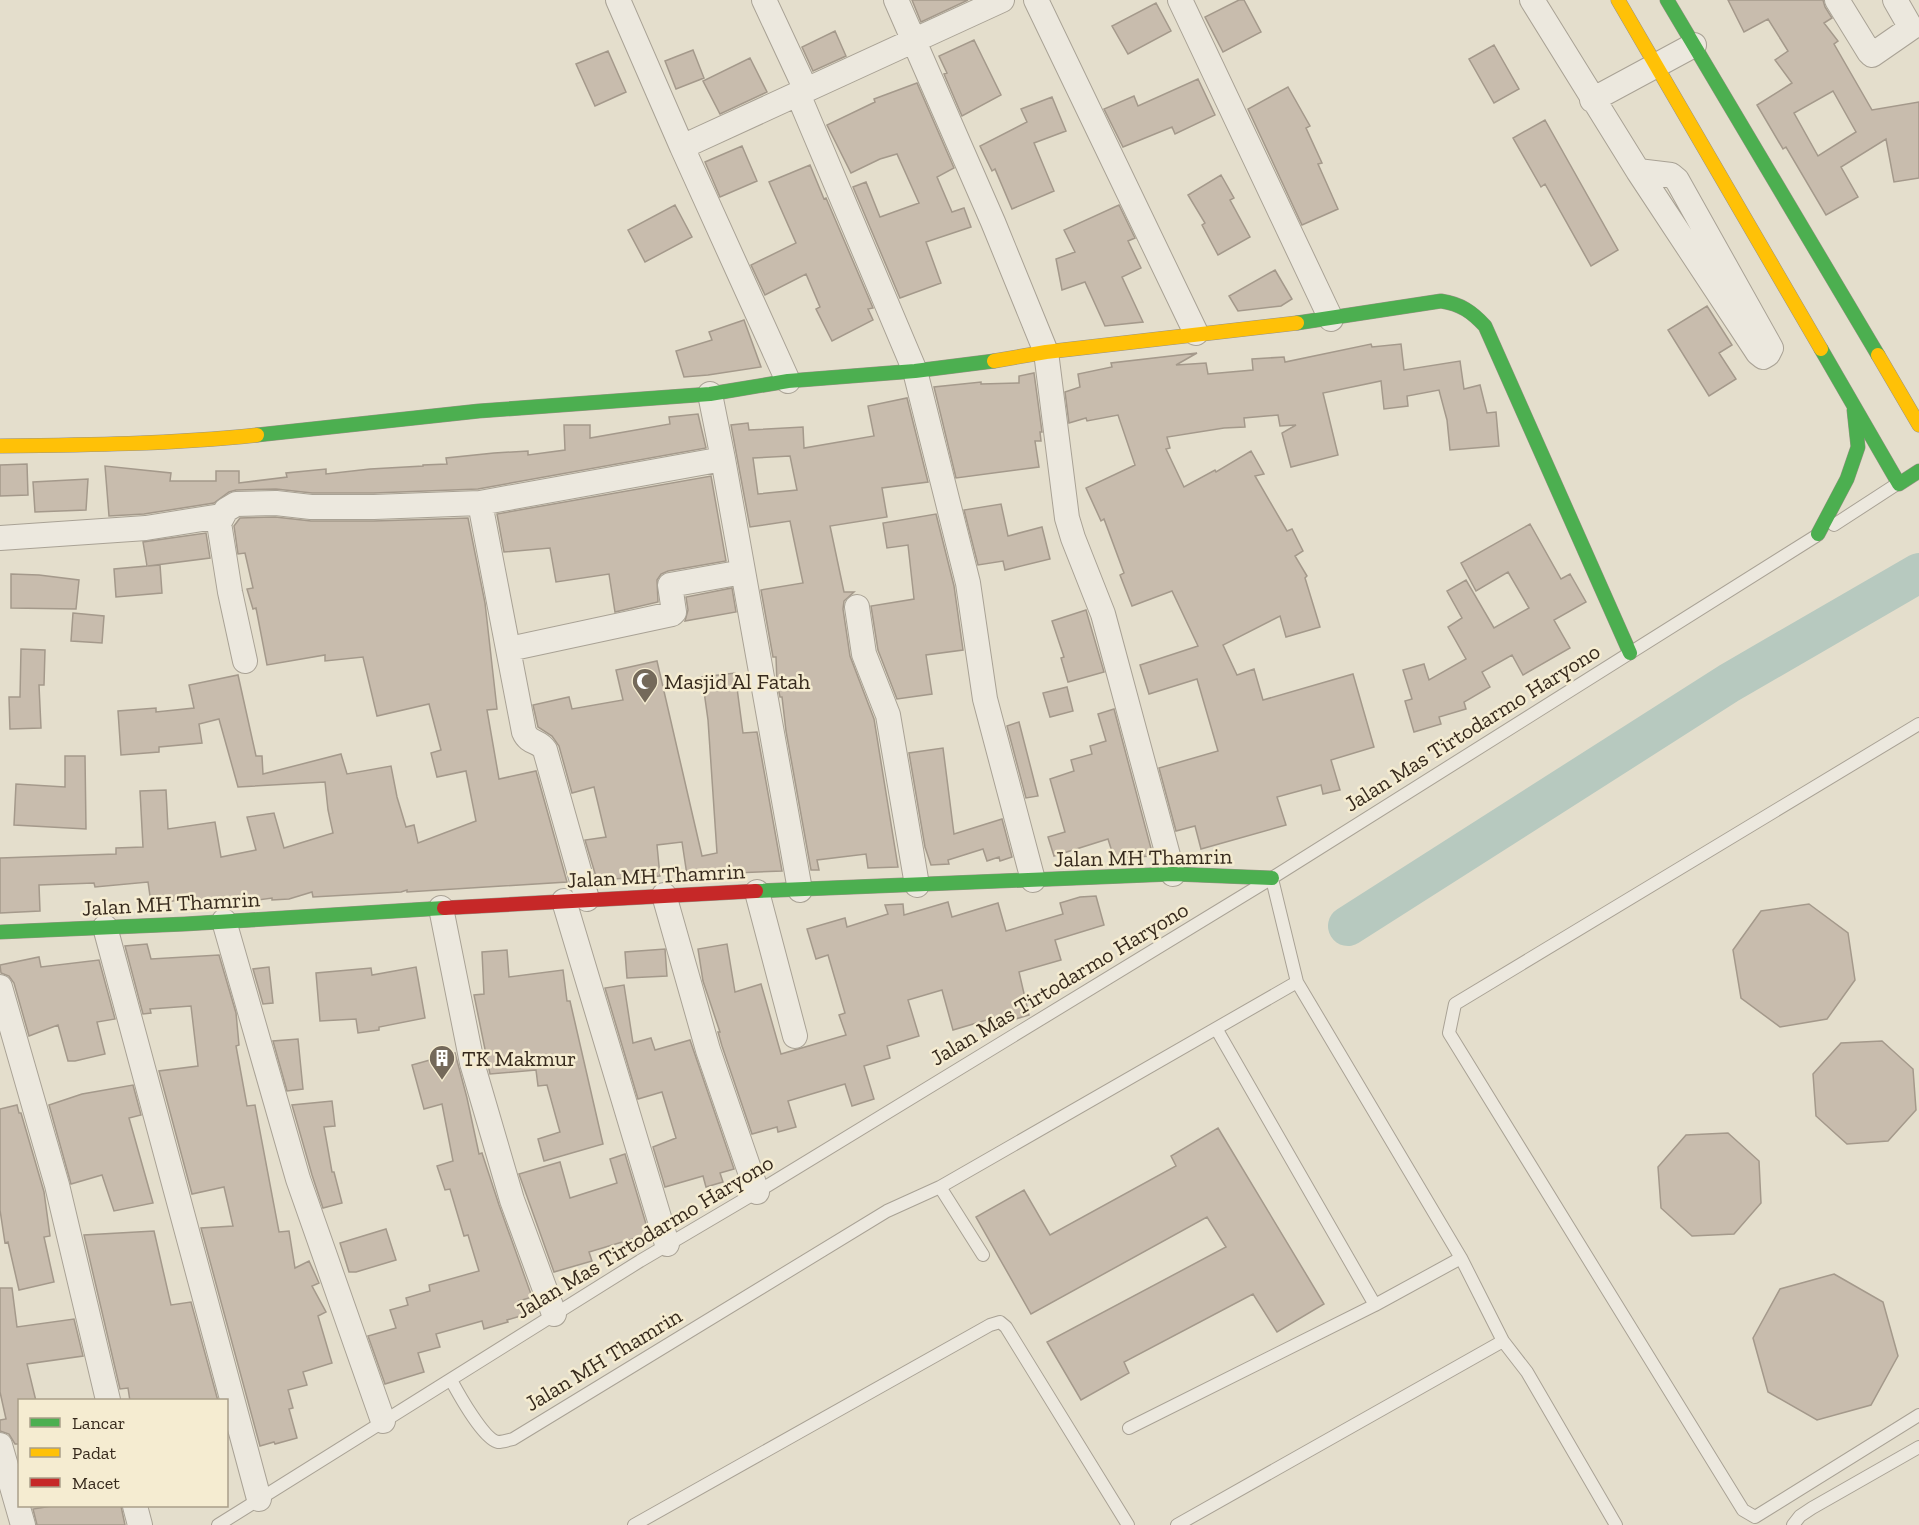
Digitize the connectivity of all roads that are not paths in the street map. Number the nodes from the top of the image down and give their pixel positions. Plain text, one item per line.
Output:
1 (618, 0) edge
2 (764, 0) edge
3 (896, 0) edge
4 (1002, 0) edge
5 (1036, 0) edge
6 (1180, 0) edge
7 (1532, 0) edge
8 (1618, 0) edge
9 (1667, 0) edge
10 (1838, 0) edge
11 (1895, 0) edge
12 (914, 39) junction
13 (1694, 45) junction
14 (1656, 66) junction
15 (802, 92) junction
16 (1592, 100) junction
17 (681, 147) junction
18 (1638, 171) junction
19 (1331, 319) junction
20 (1196, 333) junction
21 (1046, 352) junction
22 (915, 371) junction
23 (1892, 379) junction
24 (788, 381) junction
25 (1910, 387) dead end
26 (710, 394) junction
27 (1854, 407) junction
28 (1919, 425) edge
29 (0, 446) edge
30 (723, 459) junction
31 (1919, 471) edge
32 (1899, 484) junction
33 (480, 503) junction
34 (221, 516) junction
35 (1818, 534) junction
36 (0, 538) edge
37 (743, 572) junction
38 (857, 607) dead end
39 (509, 649) junction
40 (1630, 653) junction
41 (245, 661) dead end
42 (1919, 724) edge
43 (1173, 874) junction
44 (1272, 878) junction
45 (1033, 880) junction
46 (917, 885) junction
47 (800, 890) junction
48 (757, 892) junction
49 (664, 895) junction
50 (576, 900) junction
51 (441, 908) junction
52 (224, 921) junction
53 (105, 927) junction
54 (0, 932) edge
55 (1297, 982) junction
56 (0, 987) edge
57 (1217, 1030) junction
58 (795, 1036) dead end
59 (940, 1187) junction
60 (757, 1192) junction
61 (667, 1245) junction
62 (983, 1255) dead end
63 (1461, 1258) junction
64 (1375, 1305) junction
65 (554, 1314) junction
66 (1503, 1341) junction
67 (451, 1380) junction
68 (108, 1399) edge
69 (1919, 1415) edge
70 (383, 1421) junction
71 (1129, 1428) dead end
72 (1919, 1447) edge
73 (7, 1450) edge
74 (259, 1499) junction
75 (18, 1502) edge
76 (19, 1507) edge
77 (135, 1507) edge
78 (23, 1525) edge
79 (140, 1525) edge
80 (218, 1525) edge
81 (635, 1525) edge
82 (1128, 1525) edge
83 (1177, 1525) edge
84 (1616, 1525) edge
85 (1793, 1525) edge

1 - 17 street
2 - 15 street
3 - 12 street
4 - 12 street
5 - 20 street
6 - 19 street
7 - 16 street
8 - 14 main road
9 - 13 main road
10 - 11 street
12 - 15 street
12 - 21 street
13 - 14 street
13 - 23 main road
14 - 16 street
14 - 27 main road
15 - 17 street
15 - 22 street
16 - 18 street
17 - 24 street
18 - 18 street
19 - 20 main road
19 - 40 main road
20 - 21 main road
21 - 22 main road
21 - 43 street
22 - 24 main road
22 - 45 street
23 - 25 main road
23 - 28 main road
24 - 26 main road
26 - 29 main road
26 - 30 street
27 - 32 main road
27 - 35 main road
30 - 33 street
30 - 37 street
31 - 32 main road, Jalan Mas Tirtodarmo Haryono
32 - 35 lane, Jalan Mas Tirtodarmo Haryono
33 - 34 street
33 - 39 street
34 - 36 street
34 - 41 street
35 - 40 lane, Jalan Mas Tirtodarmo Haryono
37 - 39 street
37 - 47 street
38 - 46 street
39 - 50 street
40 - 44 lane, Jalan Mas Tirtodarmo Haryono
42 - 69 lane
43 - 44 main road, Jalan MH Thamrin
43 - 45 main road, Jalan MH Thamrin
44 - 55 lane
44 - 60 lane, Jalan Mas Tirtodarmo Haryono
45 - 46 main road, Jalan MH Thamrin
46 - 47 main road, Jalan MH Thamrin
47 - 48 main road, Jalan MH Thamrin
48 - 49 main road, Jalan MH Thamrin
48 - 58 street
49 - 50 main road, Jalan MH Thamrin
49 - 60 street
50 - 51 main road, Jalan MH Thamrin
50 - 61 street
51 - 52 main road, Jalan MH Thamrin
51 - 65 street
52 - 53 main road, Jalan MH Thamrin
52 - 70 street
53 - 54 main road, Jalan MH Thamrin
53 - 74 street
55 - 57 lane, Jalan MH Thamrin
55 - 63 lane
56 - 68 street
57 - 59 lane, Jalan MH Thamrin
57 - 64 lane
59 - 62 lane
59 - 67 lane, Jalan MH Thamrin
60 - 61 lane, Jalan Mas Tirtodarmo Haryono
61 - 65 lane, Jalan Mas Tirtodarmo Haryono
63 - 64 lane
63 - 66 lane
64 - 71 lane
65 - 67 lane, Jalan Mas Tirtodarmo Haryono
66 - 83 lane
66 - 84 lane
67 - 70 lane, Jalan Mas Tirtodarmo Haryono
70 - 74 lane, Jalan Mas Tirtodarmo Haryono
72 - 85 lane
73 - 75 street
74 - 80 lane, Jalan Mas Tirtodarmo Haryono
76 - 78 street
77 - 79 street
81 - 82 lane

